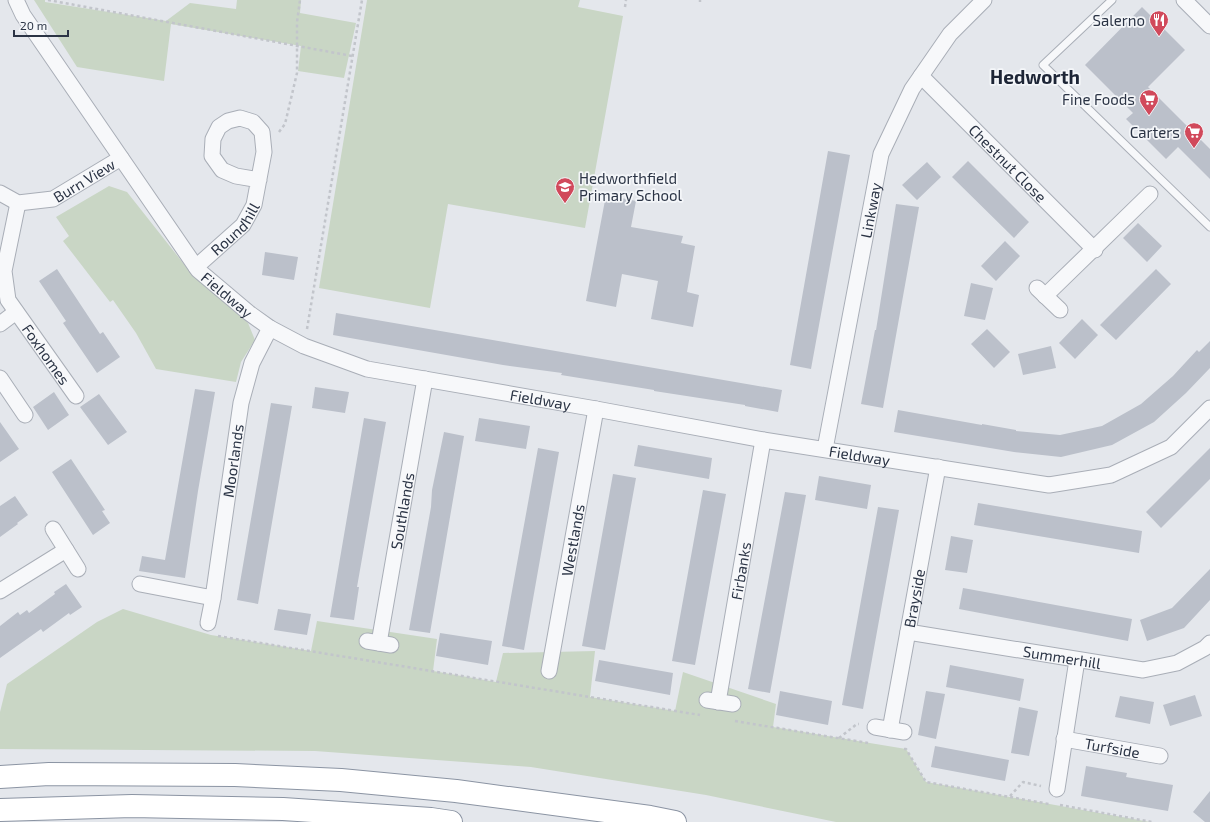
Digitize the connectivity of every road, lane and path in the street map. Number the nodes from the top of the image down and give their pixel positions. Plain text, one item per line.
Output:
1 (16, 0) edge
2 (48, 0) edge
3 (300, 0) edge
4 (362, 0) edge
5 (626, 0) edge
6 (984, 0) edge
7 (1112, 0) edge
8 (1184, 0) edge
9 (625, 7) dead end
10 (1210, 26) edge
11 (296, 46) junction
12 (352, 56) junction
13 (921, 76) junction
14 (264, 152) junction
15 (121, 158) junction
16 (258, 180) junction
17 (0, 193) edge
18 (1150, 194) dead end
19 (18, 203) junction
20 (1210, 227) edge
21 (1095, 250) junction
22 (196, 268) junction
23 (1060, 310) dead end
24 (16, 312) junction
25 (0, 324) edge
26 (270, 328) junction
27 (304, 346) junction
28 (0, 378) edge
29 (425, 379) junction
30 (76, 396) dead end
31 (1210, 408) edge
32 (596, 409) junction
33 (26, 415) dead end
34 (763, 440) junction
35 (825, 450) junction
36 (938, 468) junction
37 (53, 529) dead end
38 (66, 550) junction
39 (78, 569) dead end
40 (140, 584) dead end
41 (0, 591) edge
42 (213, 598) junction
43 (208, 623) joint
44 (908, 632) junction
45 (379, 643) dead end
46 (1210, 643) edge
47 (1077, 660) junction
48 (550, 671) dead end
49 (733, 704) dead end
50 (705, 716) dead end
51 (728, 720) dead end
52 (890, 730) joint
53 (839, 738) junction
54 (1064, 739) junction
55 (869, 743) dead end
56 (899, 748) dead end
57 (1160, 756) dead end
58 (0, 777) edge
59 (1056, 789) joint
60 (1010, 796) junction
61 (1049, 804) dead end
62 (1057, 805) dead end
63 (0, 810) edge
64 (451, 822) edge
65 (675, 822) edge
66 (1152, 822) edge

1 - 15 street, Fieldway
2 - 11 path
3 - 11 path
4 - 12 path
5 - 9 path
6 - 13 street, Linkway
7 - 20 lane
8 - 10 street
11 - 12 path
11 - 14 path
12 - 27 path
13 - 21 street, Chestnut Close
13 - 35 street, Linkway
14 - 16 street, Roundhill
14 - 16 street, Roundhill
15 - 19 street, Burn View
15 - 22 street, Fieldway
16 - 22 street, Roundhill
17 - 19 street
18 - 21 street
19 - 24 street, Foxhomes
21 - 23 street
22 - 26 street, Fieldway
24 - 25 street, Foxhomes
24 - 30 street, Foxhomes
26 - 27 street, Fieldway
26 - 42 street, Moorlands
27 - 29 street, Fieldway
28 - 33 street
29 - 32 street, Fieldway
29 - 45 street, Southlands
31 - 36 street, Fieldway
32 - 34 street, Fieldway
32 - 48 street, Westlands
34 - 35 street, Fieldway
34 - 49 street, Firbanks
35 - 36 street, Fieldway
36 - 44 street, Brayside
37 - 38 street
38 - 39 street
38 - 41 street
40 - 42 street
42 - 43 street, Moorlands
43 - 50 path
44 - 47 street, Summerhill
44 - 52 street, Brayside
46 - 47 street, Summerhill
47 - 54 street, Turfside
51 - 53 path
52 - 53 path
53 - 55 path
54 - 57 street, Turfside
54 - 59 street, Turfside
56 - 60 path
58 - 65 highway
59 - 60 path
60 - 61 path
62 - 66 path
63 - 64 highway

